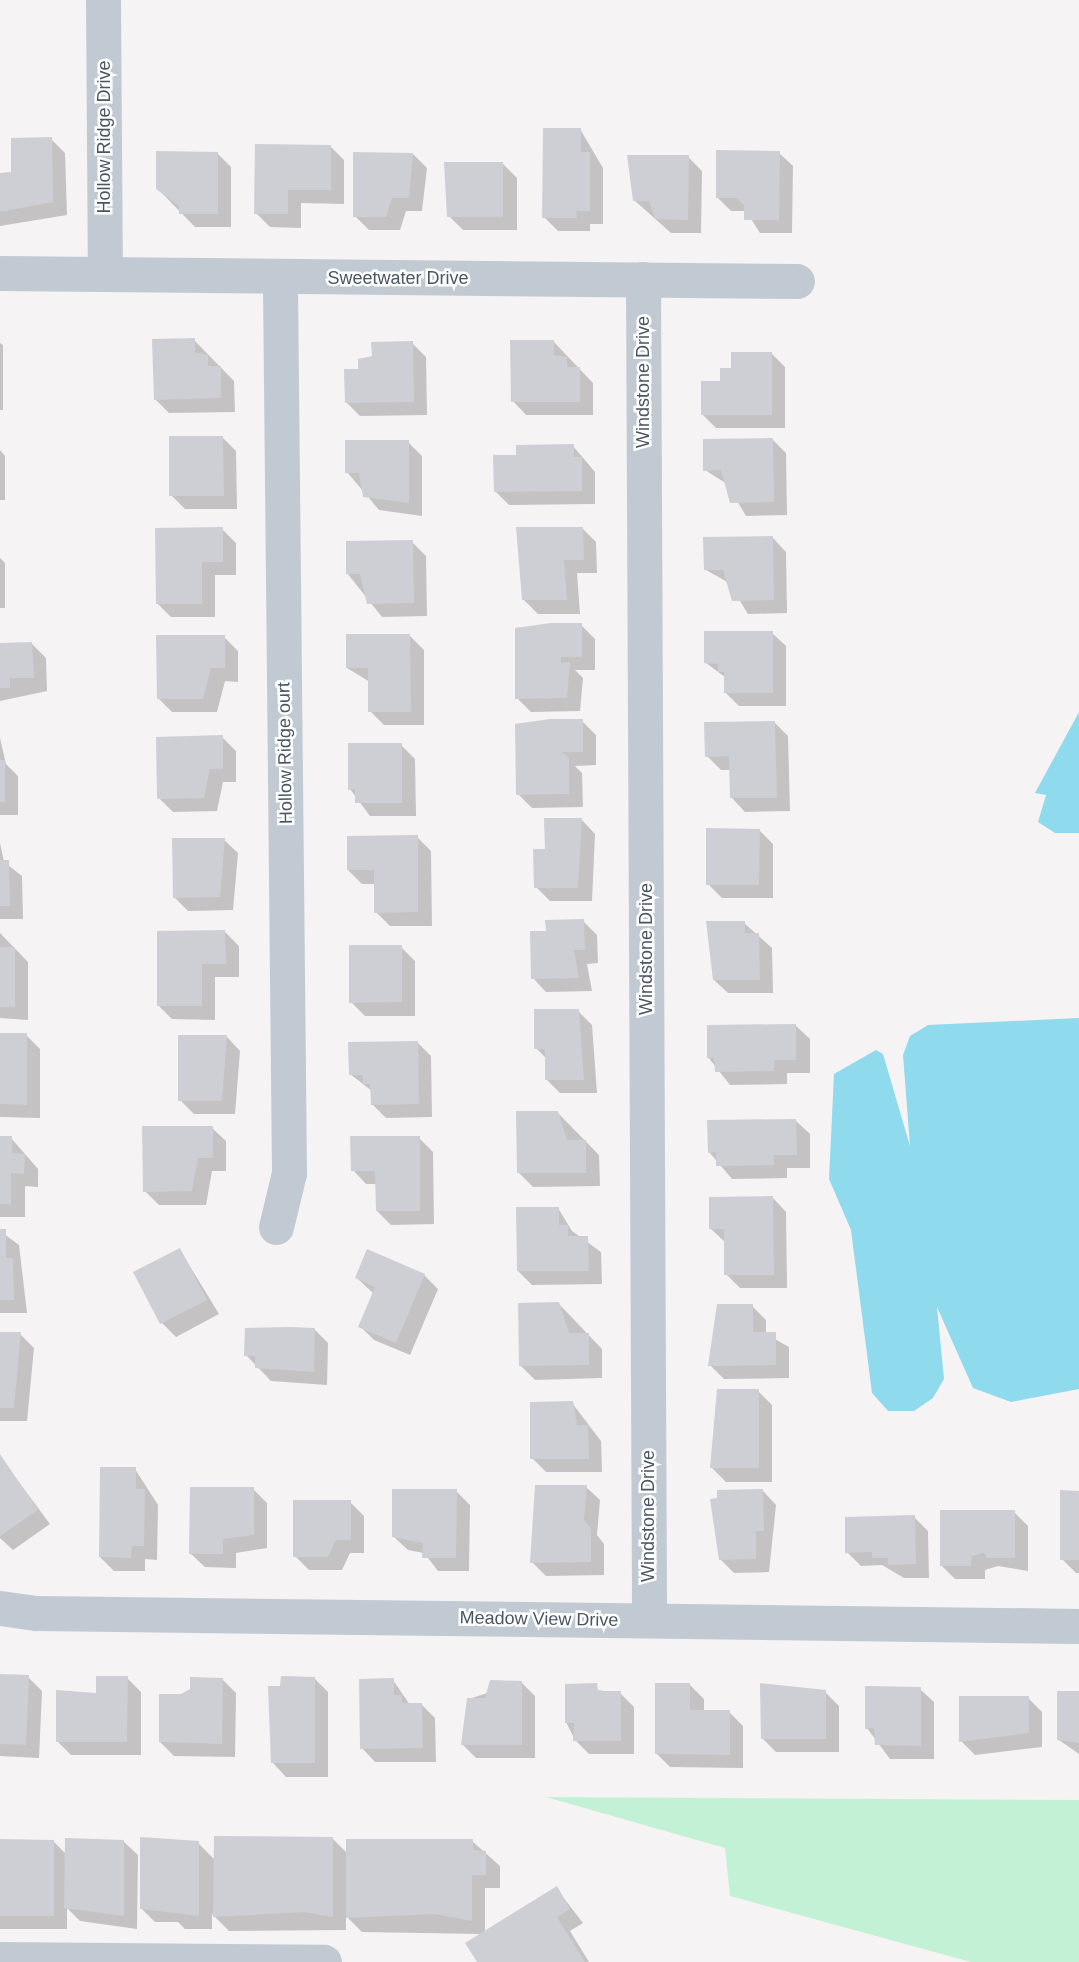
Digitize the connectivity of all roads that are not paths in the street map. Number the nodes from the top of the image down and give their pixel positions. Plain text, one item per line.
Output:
1 (103, 0) edge
2 (0, 273) edge
3 (105, 274) junction
4 (280, 277) junction
5 (643, 279) junction
6 (797, 281) dead end
7 (276, 1227) dead end
8 (0, 1608) edge
9 (649, 1620) junction
10 (1079, 1626) edge
11 (0, 1959) edge
12 (324, 1962) edge

1 - 3 street, Hollow Ridge Drive
2 - 3 street, Sweetwater Drive
3 - 4 street, Sweetwater Drive
4 - 5 street, Sweetwater Drive
4 - 7 street, Hollow Ridge ourt
5 - 6 street, Sweetwater Drive
5 - 9 street, Windstone Drive
8 - 9 street, Meadow View Drive
9 - 10 street, Meadow View Drive
11 - 12 street

